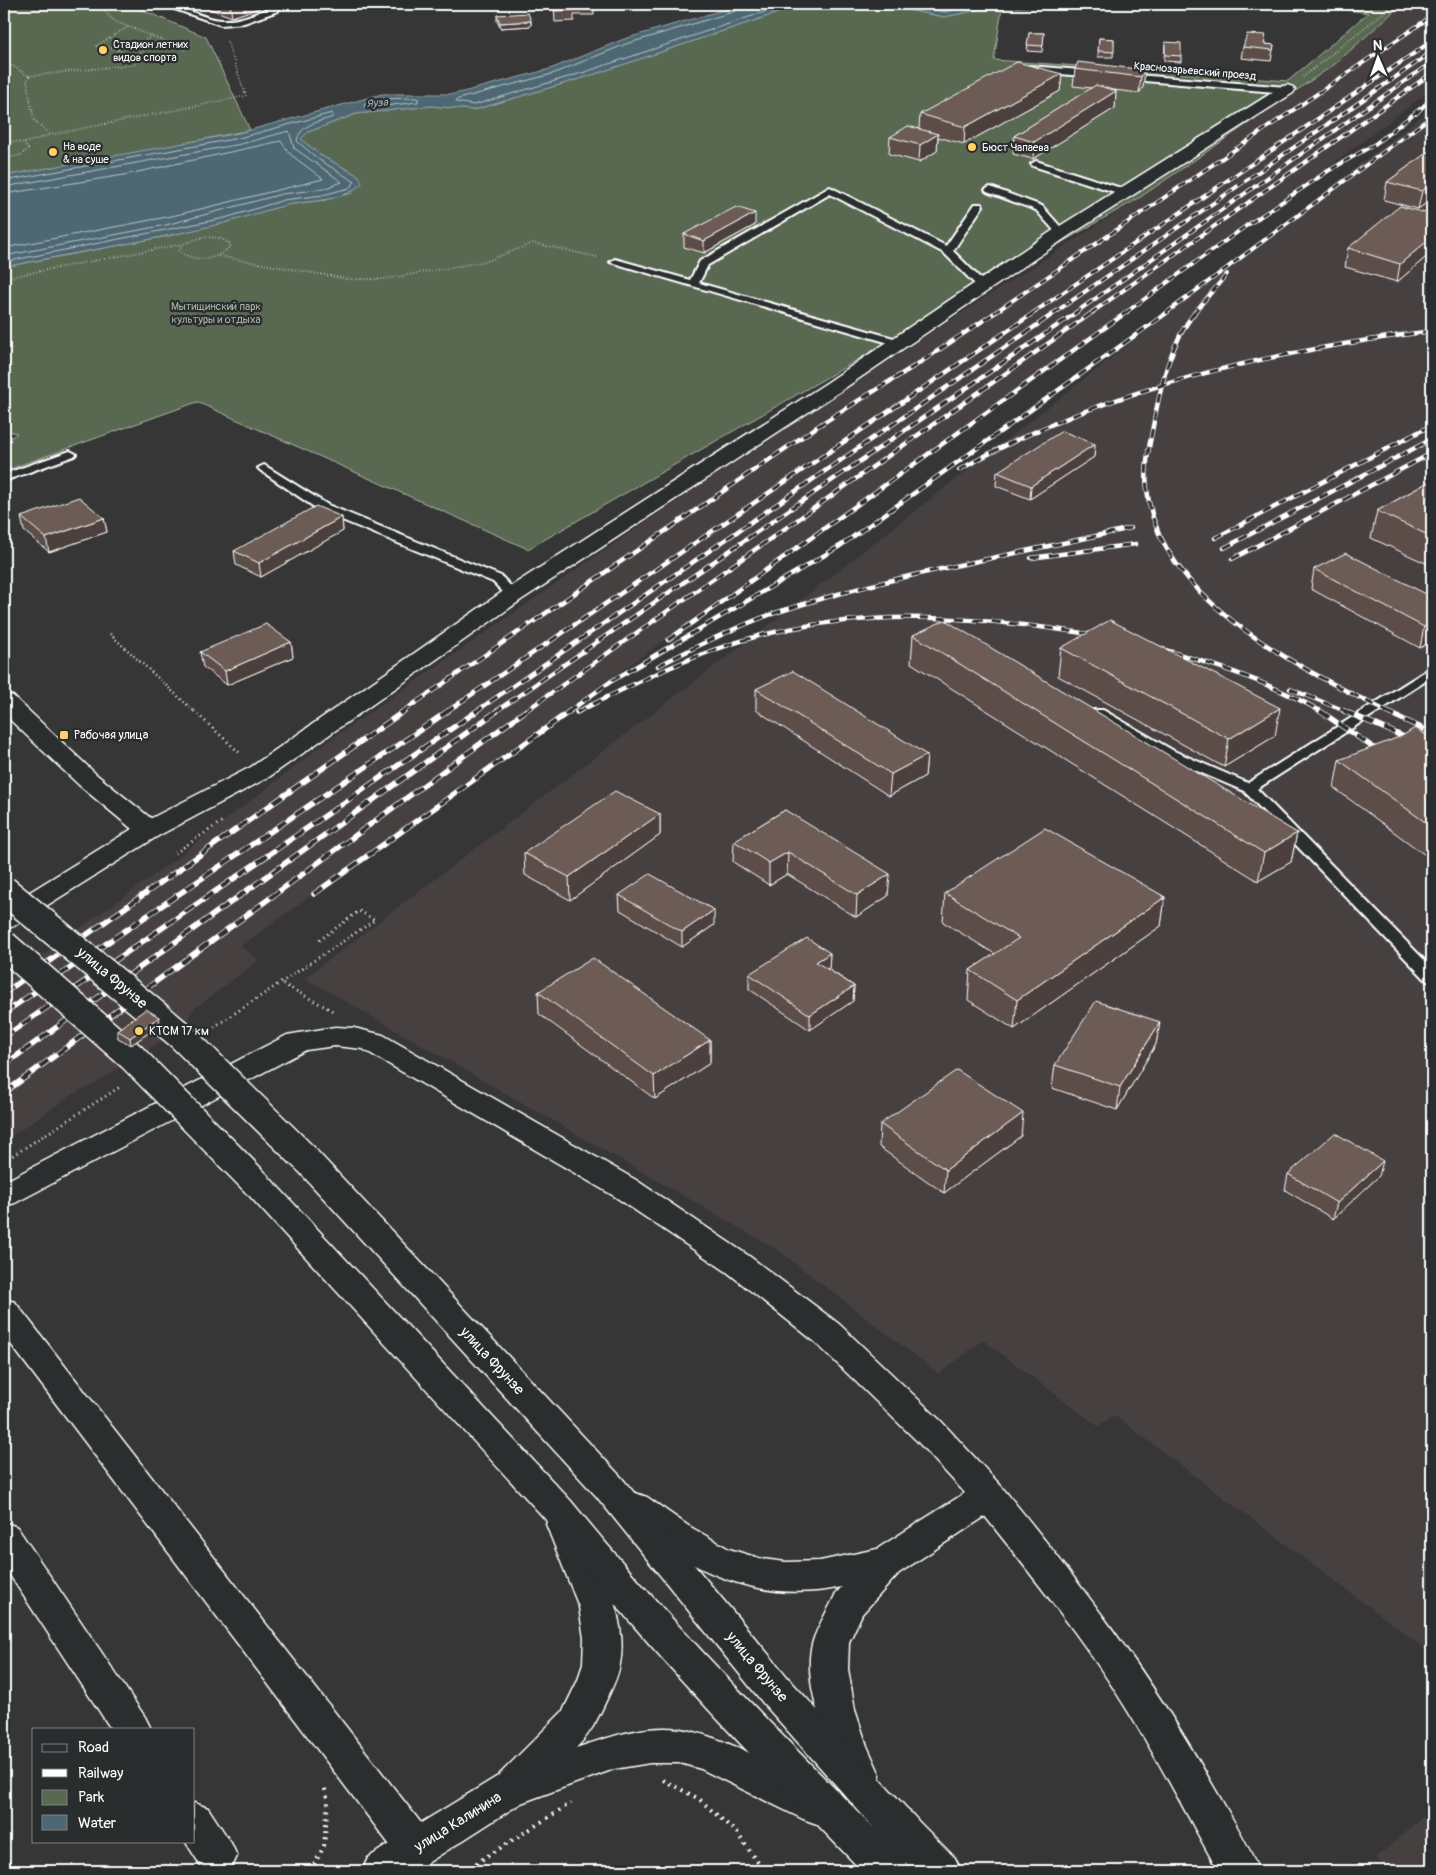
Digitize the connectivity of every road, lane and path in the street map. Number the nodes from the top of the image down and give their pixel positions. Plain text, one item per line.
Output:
1 (98, 4) edge
2 (164, 4) edge
3 (277, 4) edge
4 (1394, 4) edge
5 (221, 23) junction
6 (128, 27) junction
7 (151, 36) junction
8 (140, 44) junction
9 (120, 49) junction
10 (186, 50) dead end
11 (136, 55) junction
12 (4, 61) edge
13 (1020, 68) edge
14 (1100, 74) edge
15 (1109, 75) edge
16 (29, 76) junction
17 (1287, 90) junction
18 (50, 135) junction
19 (4, 140) edge
20 (24, 143) junction
21 (4, 159) edge
22 (1036, 164) edge
23 (990, 190) dead end
24 (1124, 192) junction
25 (978, 206) dead end
26 (1061, 233) junction
27 (183, 244) junction
28 (948, 251) junction
29 (218, 256) junction
30 (615, 262) joint
31 (4, 278) edge
32 (693, 284) junction
33 (984, 287) junction
34 (900, 343) junction
35 (70, 454) dead end
36 (264, 468) dead end
37 (4, 478) edge
38 (513, 595) junction
39 (110, 634) dead end
40 (1432, 671) edge
41 (4, 701) edge
42 (1085, 705) edge
43 (260, 772) junction
44 (1249, 788) junction
45 (217, 825) dead end
46 (148, 830) junction
47 (175, 853) dead end
48 (4, 890) edge
49 (350, 917) dead end
50 (4, 920) edge
51 (317, 942) dead end
52 (4, 945) edge
53 (1432, 977) edge
54 (4, 1196) edge
55 (4, 1310) edge
56 (609, 1487) junction
57 (988, 1496) junction
58 (559, 1511) junction
59 (4, 1536) edge
60 (886, 1562) junction
61 (131, 1728) edge
62 (654, 1780) dead end
63 (508, 1790) junction
64 (576, 1800) dead end
65 (875, 1801) junction
66 (834, 1814) junction
67 (195, 1823) edge
68 (416, 1848) junction
69 (217, 1856) dead end
70 (382, 1871) edge
71 (464, 1871) edge
72 (764, 1871) edge
73 (889, 1871) edge
74 (941, 1871) edge
75 (1239, 1871) edge

1 - 6 path
2 - 5 lane
3 - 5 lane
4 - 17 path
5 - 18 path
6 - 7 path
6 - 9 path
7 - 8 path
7 - 10 path
8 - 9 path
8 - 11 path
9 - 11 path
11 - 16 path
12 - 16 path
13 - 14 lane
15 - 17 lane, Краснозарьевский проезд
16 - 18 path
17 - 24 street
18 - 20 path
19 - 20 path
20 - 21 path
22 - 24 lane
23 - 26 lane
24 - 26 street
25 - 28 lane
26 - 33 street
27 - 29 path
27 - 29 path
27 - 31 path
28 - 32 lane
28 - 33 lane
29 - 30 path
30 - 32 lane
32 - 34 lane
33 - 34 street
34 - 38 street
35 - 37 lane
36 - 38 lane
38 - 43 street
39 - 43 path
40 - 44 lane
41 - 46 street
42 - 44 lane
43 - 46 street
44 - 53 lane
45 - 47 path
46 - 50 street
48 - 56 street, улица Фрунзе, bridge
49 - 51 path
52 - 58 street, bridge
54 - 57 street
55 - 68 street
56 - 60 street
56 - 65 street, улица Фрунзе
57 - 60 street
57 - 75 street
58 - 63 street
58 - 66 street
59 - 61 street
60 - 65 street
62 - 72 path
63 - 66 street
63 - 68 street, улица Калинина
64 - 71 path
65 - 74 street, улица Фрунзе
66 - 73 street
67 - 69 street
68 - 70 street, улица Калинина

